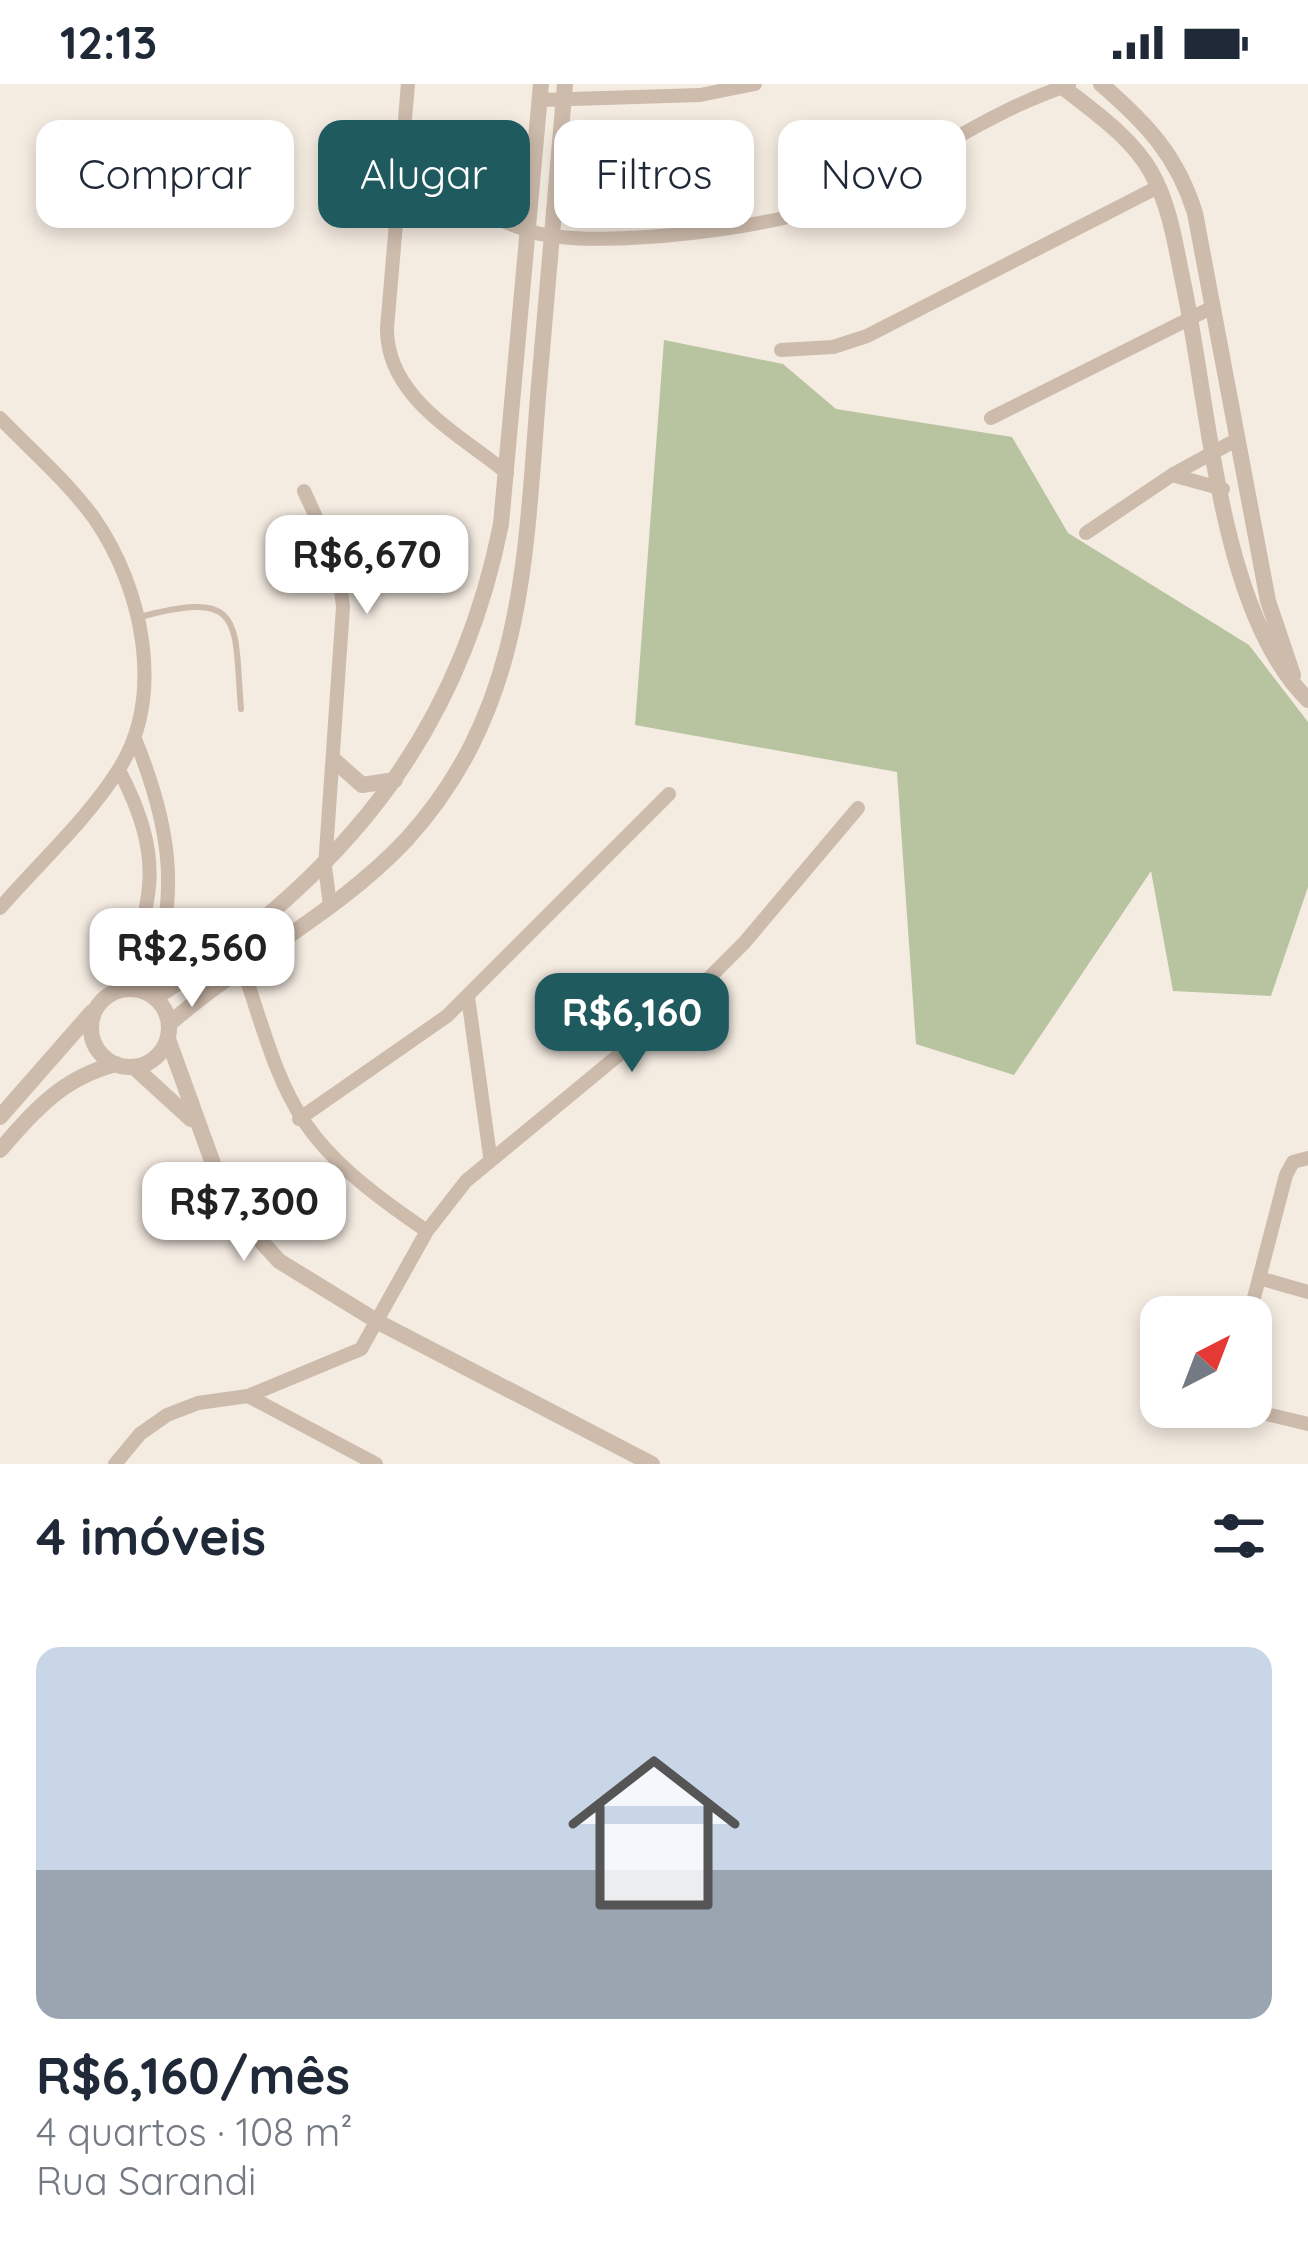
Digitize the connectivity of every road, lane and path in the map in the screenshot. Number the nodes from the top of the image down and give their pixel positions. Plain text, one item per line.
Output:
1 (408, 84) edge
2 (755, 84) edge
3 (1101, 84) edge
4 (1064, 85) edge
5 (541, 92) edge
6 (565, 92) edge
7 (405, 120) edge
8 (1158, 187) junction
9 (396, 228) edge
10 (522, 228) edge
11 (528, 231) junction
12 (552, 237) junction
13 (1213, 307) junction
14 (1191, 316) junction
15 (781, 350) dead end
16 (0, 418) edge
17 (991, 418) dead end
18 (1236, 440) junction
19 (1215, 450) junction
20 (507, 473) junction
21 (1172, 475) junction
22 (1223, 489) junction
23 (304, 491) dead end
24 (1086, 533) dead end
25 (137, 617) junction
26 (1304, 696) edge
27 (241, 709) dead end
28 (135, 739) junction
29 (334, 760) junction
30 (119, 770) junction
31 (396, 780) junction
32 (669, 794) dead end
33 (858, 808) dead end
34 (325, 867) junction
35 (330, 905) junction
36 (0, 908) edge
37 (235, 944) junction
38 (243, 968) junction
39 (152, 996) junction
40 (468, 997) junction
41 (106, 998) junction
42 (168, 1031) junction
43 (125, 1066) junction
44 (0, 1117) edge
45 (298, 1119) junction
46 (197, 1125) junction
47 (0, 1150) edge
48 (490, 1156) junction
49 (1301, 1160) edge
50 (427, 1231) junction
51 (1258, 1278) junction
52 (1308, 1292) edge
53 (1254, 1296) edge
54 (380, 1323) junction
55 (248, 1396) junction
56 (1272, 1415) edge
57 (1308, 1424) edge
58 (115, 1464) edge
59 (376, 1464) edge
60 (652, 1464) edge

1 - 7 street
2 - 6 street
3 - 13 street
4 - 8 street
4 - 12 street
5 - 6 street
5 - 11 street
6 - 12 street
8 - 14 street
8 - 15 street
9 - 20 street
10 - 11 street
11 - 12 street
11 - 20 street
12 - 35 street
13 - 14 street
13 - 18 street
14 - 17 street
14 - 19 street
16 - 25 street
18 - 19 street
18 - 26 street
19 - 21 street
19 - 22 street
20 - 31 street
21 - 22 street
21 - 24 street
22 - 26 street
23 - 29 street
25 - 27 lane
25 - 28 street
28 - 30 street
28 - 39 street
29 - 31 street
29 - 34 street
30 - 36 street
30 - 41 street
31 - 34 street
32 - 40 street
33 - 48 street
34 - 35 street
34 - 37 street
35 - 38 street
37 - 38 street
37 - 39 street
38 - 42 street
38 - 45 street
39 - 41 street
39 - 42 street
40 - 45 street
40 - 48 street
41 - 43 street
41 - 44 street
42 - 43 street
42 - 46 street
43 - 46 street
43 - 47 street
45 - 50 street
46 - 54 street
48 - 50 street
49 - 51 street
50 - 54 street
51 - 52 street
51 - 53 street
54 - 55 street
54 - 60 street
55 - 58 street
55 - 59 street
56 - 57 street

